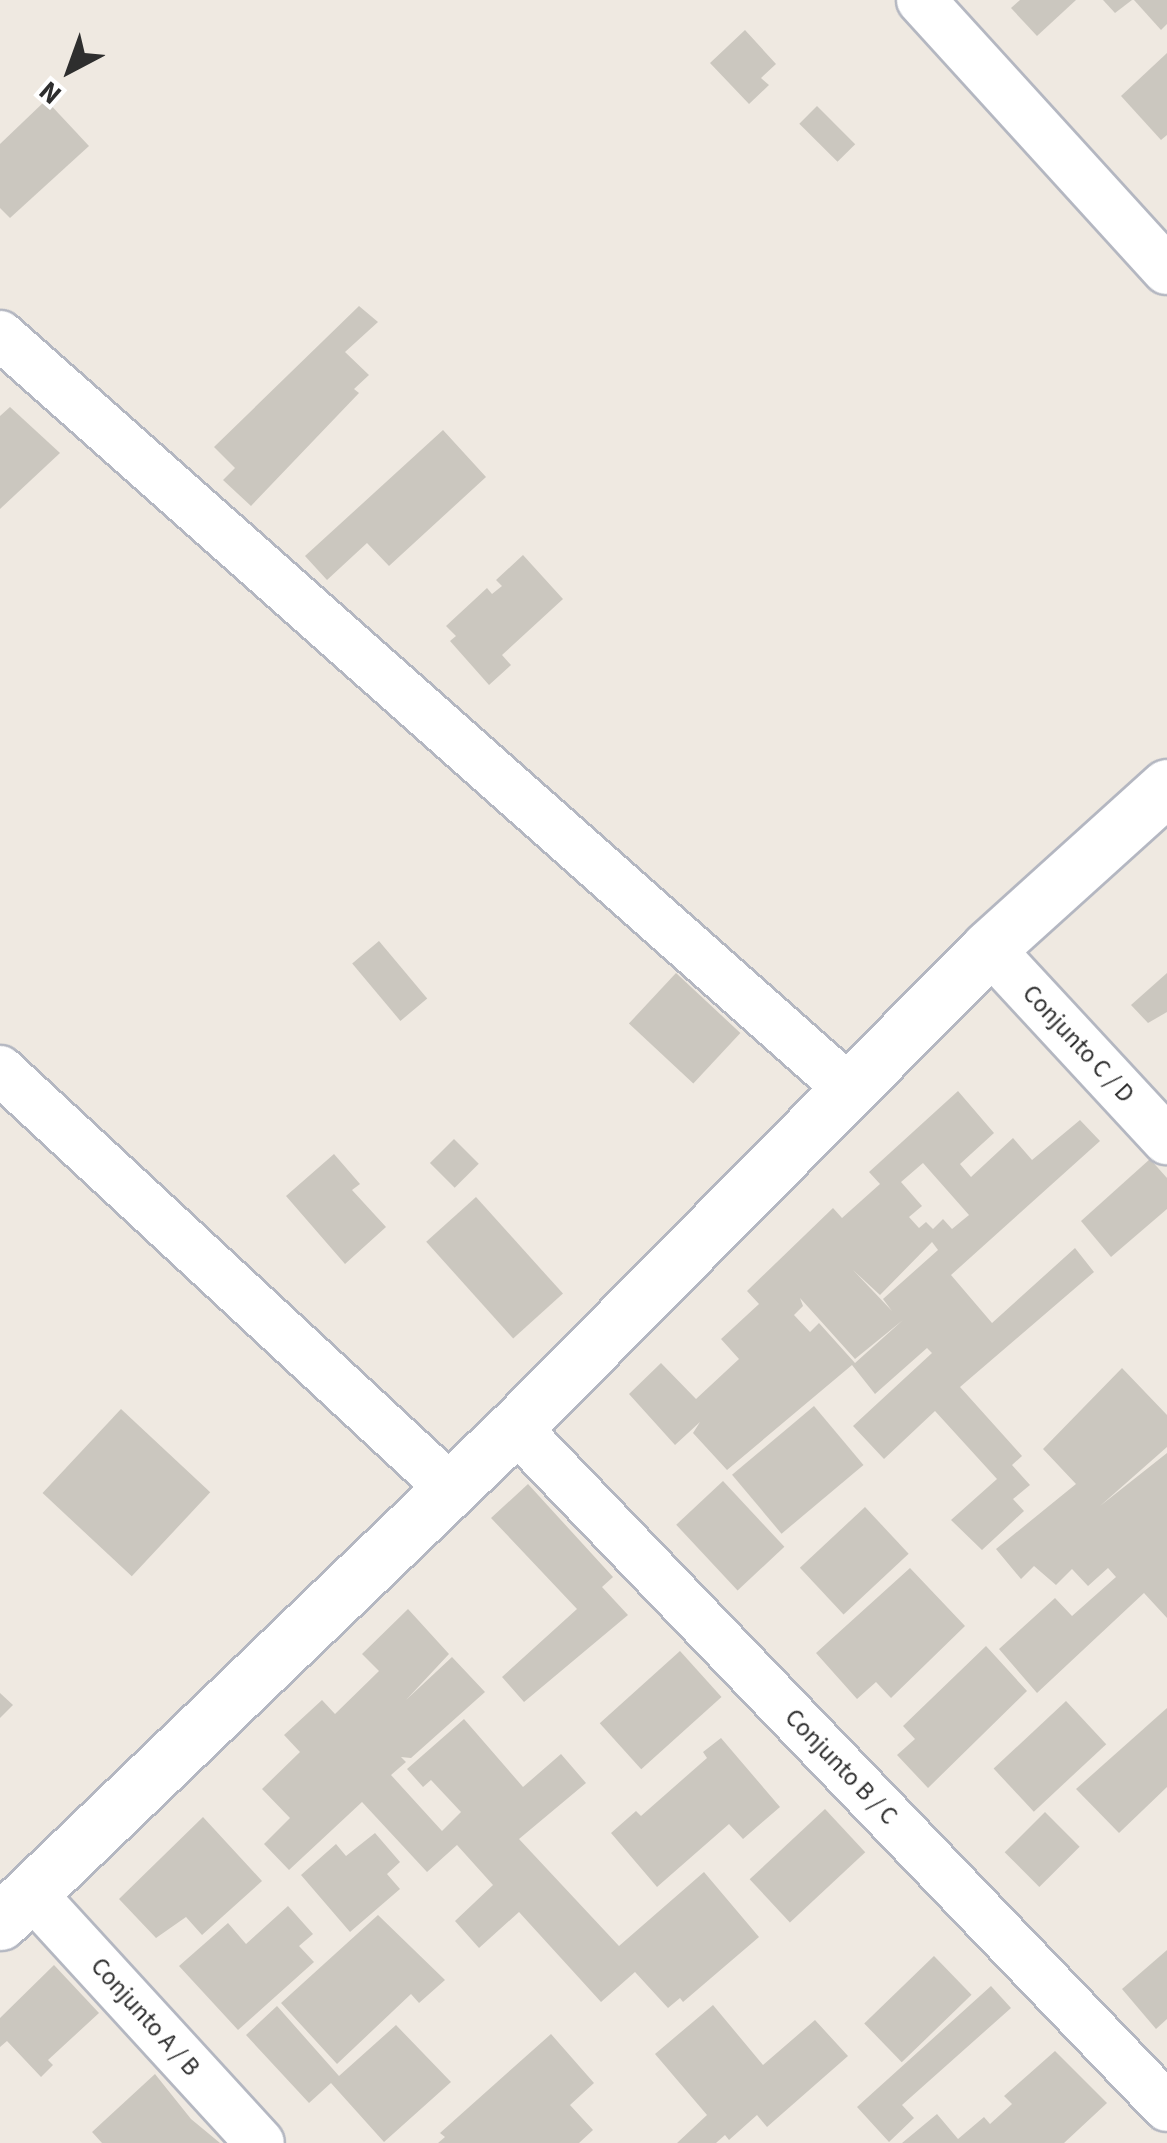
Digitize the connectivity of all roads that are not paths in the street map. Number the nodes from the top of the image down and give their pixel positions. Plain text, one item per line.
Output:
1 (921, 0) edge
2 (1167, 270) edge
3 (0, 335) edge
4 (1167, 787) edge
5 (989, 948) junction
6 (0, 1070) edge
7 (849, 1089) junction
8 (1167, 1140) edge
9 (515, 1427) junction
10 (450, 1488) junction
11 (15, 1907) edge
12 (1167, 2107) edge
13 (260, 2143) edge

1 - 2 street
3 - 7 street
4 - 5 street
5 - 7 street
5 - 8 street, Conjunto C / D
6 - 10 street
7 - 9 street
9 - 10 street
9 - 12 street, Conjunto B / C
10 - 11 street
11 - 13 street, Conjunto A / B

